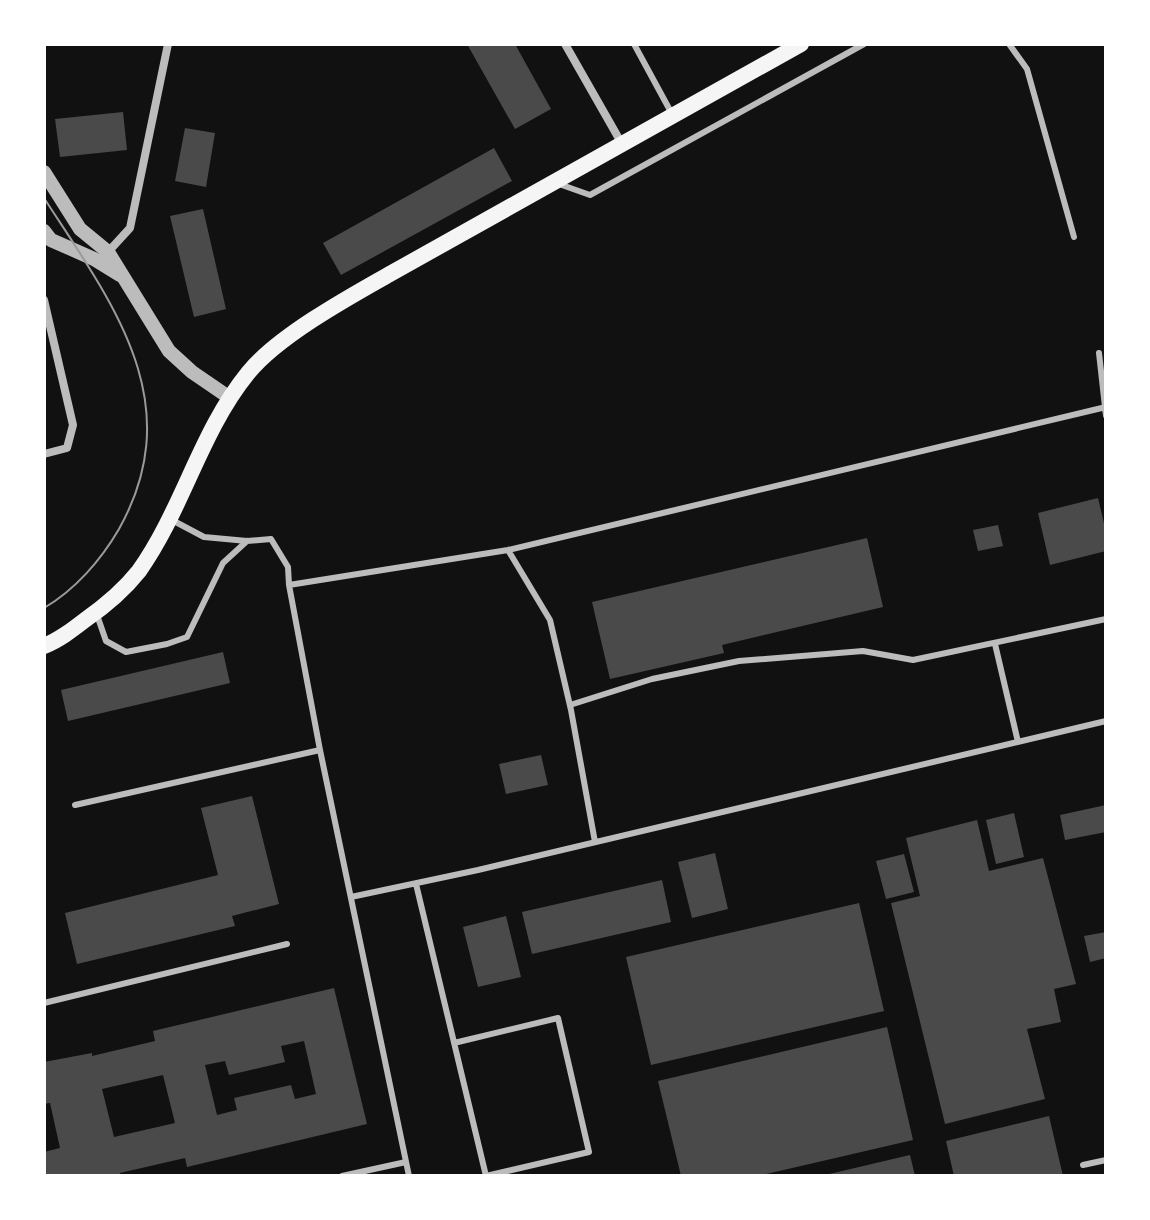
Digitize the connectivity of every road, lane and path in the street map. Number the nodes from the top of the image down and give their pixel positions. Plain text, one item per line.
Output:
1 (168, 44) edge
2 (565, 44) edge
3 (634, 44) edge
4 (801, 44) edge
5 (864, 44) edge
6 (1009, 44) edge
7 (673, 116) junction
8 (623, 145) junction
9 (44, 172) edge
10 (555, 183) junction
11 (44, 232) edge
12 (1074, 237) dead end
13 (108, 252) junction
14 (121, 276) junction
15 (44, 300) edge
16 (1099, 353) dead end
17 (230, 398) junction
18 (1105, 407) edge
19 (1106, 416) edge
20 (44, 454) edge
21 (170, 519) junction
22 (247, 541) junction
23 (508, 550) junction
24 (289, 585) junction
25 (93, 614) junction
26 (1106, 619) edge
27 (995, 644) junction
28 (44, 646) edge
29 (570, 705) junction
30 (1106, 721) edge
31 (1018, 742) junction
32 (320, 750) junction
33 (75, 805) dead end
34 (595, 842) junction
35 (416, 884) junction
36 (351, 897) junction
37 (287, 944) dead end
38 (44, 1003) edge
39 (454, 1043) junction
40 (1106, 1160) edge
41 (406, 1162) junction
42 (1083, 1165) dead end
43 (342, 1176) edge
44 (409, 1176) edge
45 (486, 1176) edge

1 - 13 street
2 - 8 street
3 - 7 lane
4 - 7 main road
5 - 10 lane
6 - 12 lane
7 - 8 main road
8 - 10 main road
9 - 13 street
10 - 17 main road
11 - 14 street
13 - 14 street
14 - 17 street
15 - 20 street
16 - 18 lane
17 - 21 main road
18 - 19 lane
18 - 23 lane
21 - 22 lane
21 - 25 main road
22 - 24 lane
22 - 25 lane
23 - 24 lane
23 - 29 lane
24 - 32 lane
25 - 28 main road
26 - 27 lane
27 - 29 lane
27 - 31 lane
29 - 34 lane
30 - 31 lane
31 - 34 lane
32 - 33 lane
32 - 36 lane
34 - 35 lane
35 - 36 lane
35 - 39 lane
36 - 41 lane
37 - 38 lane
39 - 45 lane
39 - 45 lane
40 - 42 lane
41 - 43 lane
41 - 44 lane

